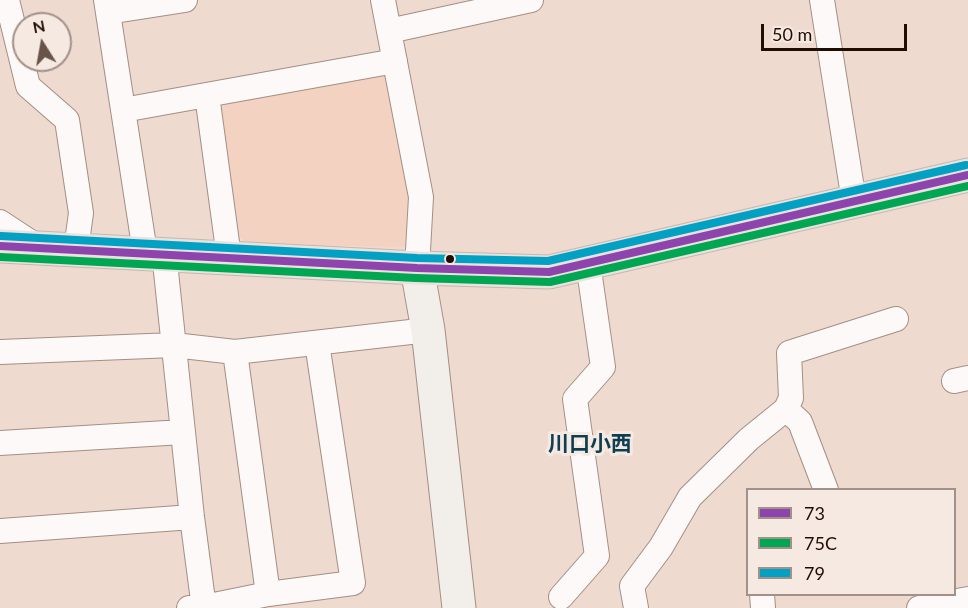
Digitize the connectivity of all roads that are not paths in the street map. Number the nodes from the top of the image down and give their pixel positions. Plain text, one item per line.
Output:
1 (7, 0) edge
2 (185, 0) edge
3 (382, 0) edge
4 (531, 0) edge
5 (822, 0) edge
6 (107, 6) edge
7 (459, 8) edge
8 (389, 31) junction
9 (395, 61) junction
10 (207, 95) junction
11 (123, 110) junction
12 (968, 175) edge
13 (854, 201) junction
14 (0, 222) edge
15 (0, 246) edge
16 (38, 248) junction
17 (76, 249) junction
18 (155, 253) junction
19 (228, 257) junction
20 (588, 263) junction
21 (417, 268) junction
22 (896, 319) dead end
23 (428, 330) junction
24 (317, 343) junction
25 (174, 345) junction
26 (0, 352) edge
27 (235, 352) junction
28 (786, 409) junction
29 (183, 432) junction
30 (0, 443) edge
31 (826, 488) edge
32 (192, 517) junction
33 (0, 531) edge
34 (268, 594) junction
35 (561, 597) dead end
36 (968, 599) edge
37 (199, 608) edge
38 (459, 608) edge
39 (636, 608) edge
40 (919, 608) edge

1 - 17 street
2 - 6 street
3 - 8 street
4 - 7 street
5 - 13 street
6 - 11 street
7 - 8 street
8 - 9 street
9 - 10 street
9 - 21 street
10 - 11 street
10 - 19 street
11 - 18 street
12 - 13 main road
13 - 20 main road
14 - 16 street
15 - 16 main road
16 - 17 main road
17 - 18 main road
18 - 19 main road
18 - 25 street
19 - 21 main road
20 - 21 main road
20 - 35 street
21 - 23 street
22 - 28 street
23 - 24 street
23 - 38 street
24 - 27 street
24 - 34 street
25 - 26 street
25 - 27 street
25 - 29 street
27 - 34 street
28 - 31 street
28 - 39 street
29 - 30 street
29 - 32 street
32 - 33 street
32 - 37 street
34 - 37 street
36 - 40 street

